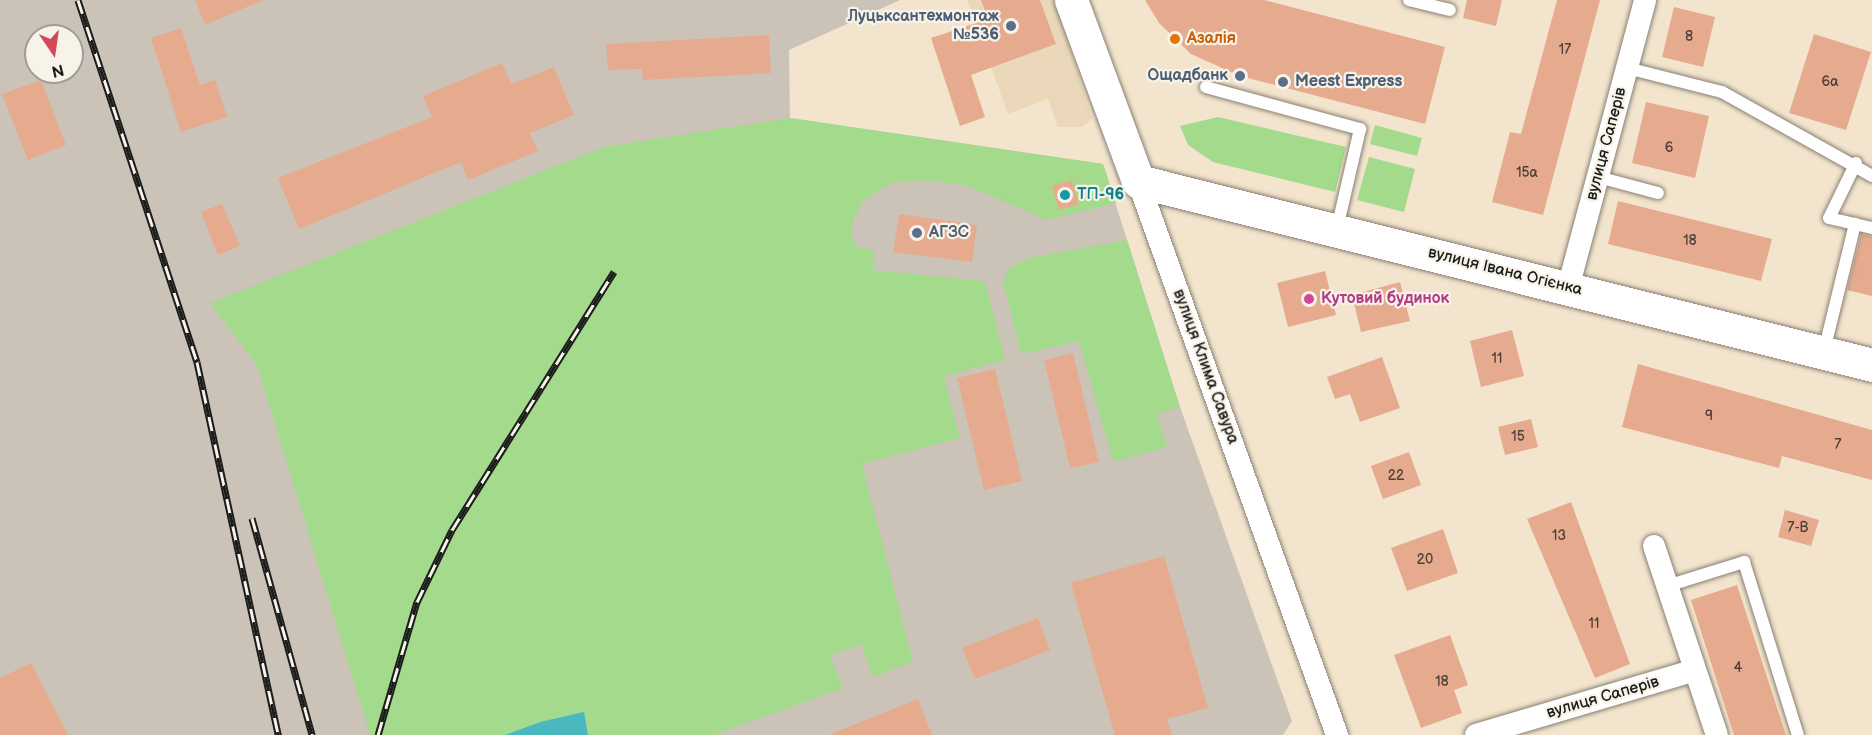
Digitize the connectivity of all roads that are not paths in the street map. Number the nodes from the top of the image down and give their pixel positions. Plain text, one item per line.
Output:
1 (1071, 0) edge
2 (1409, 0) edge
3 (1645, 0) edge
4 (1450, 10) dead end
5 (1627, 68) junction
6 (1206, 87) dead end
7 (1856, 163) junction
8 (1872, 176) edge
9 (1598, 177) junction
10 (1138, 181) junction
11 (1658, 193) dead end
12 (1855, 224) junction
13 (1872, 228) edge
14 (1336, 230) junction
15 (1568, 288) junction
16 (1824, 351) junction
17 (1872, 365) edge
18 (1654, 546) dead end
19 (1667, 586) junction
20 (1695, 670) junction
21 (1337, 735) edge
22 (1476, 735) edge
23 (1716, 735) edge
24 (1798, 735) edge

1 - 10 street, вулиця Клима Савура
2 - 4 lane
3 - 5 street, вулиця Саперів
5 - 7 lane
5 - 9 street, вулиця Саперів
6 - 14 lane
7 - 8 lane
7 - 12 lane
9 - 11 lane
9 - 15 street, вулиця Саперів
10 - 14 street, вулиця Івана Огієнка
10 - 21 street, вулиця Клима Савура
12 - 13 lane
12 - 16 lane
14 - 15 street, вулиця Івана Огієнка
15 - 16 street, вулиця Івана Огієнка
16 - 17 street, вулиця Івана Огієнка
18 - 19 street
19 - 20 street
19 - 24 lane
20 - 22 street, вулиця Саперів
20 - 23 street

